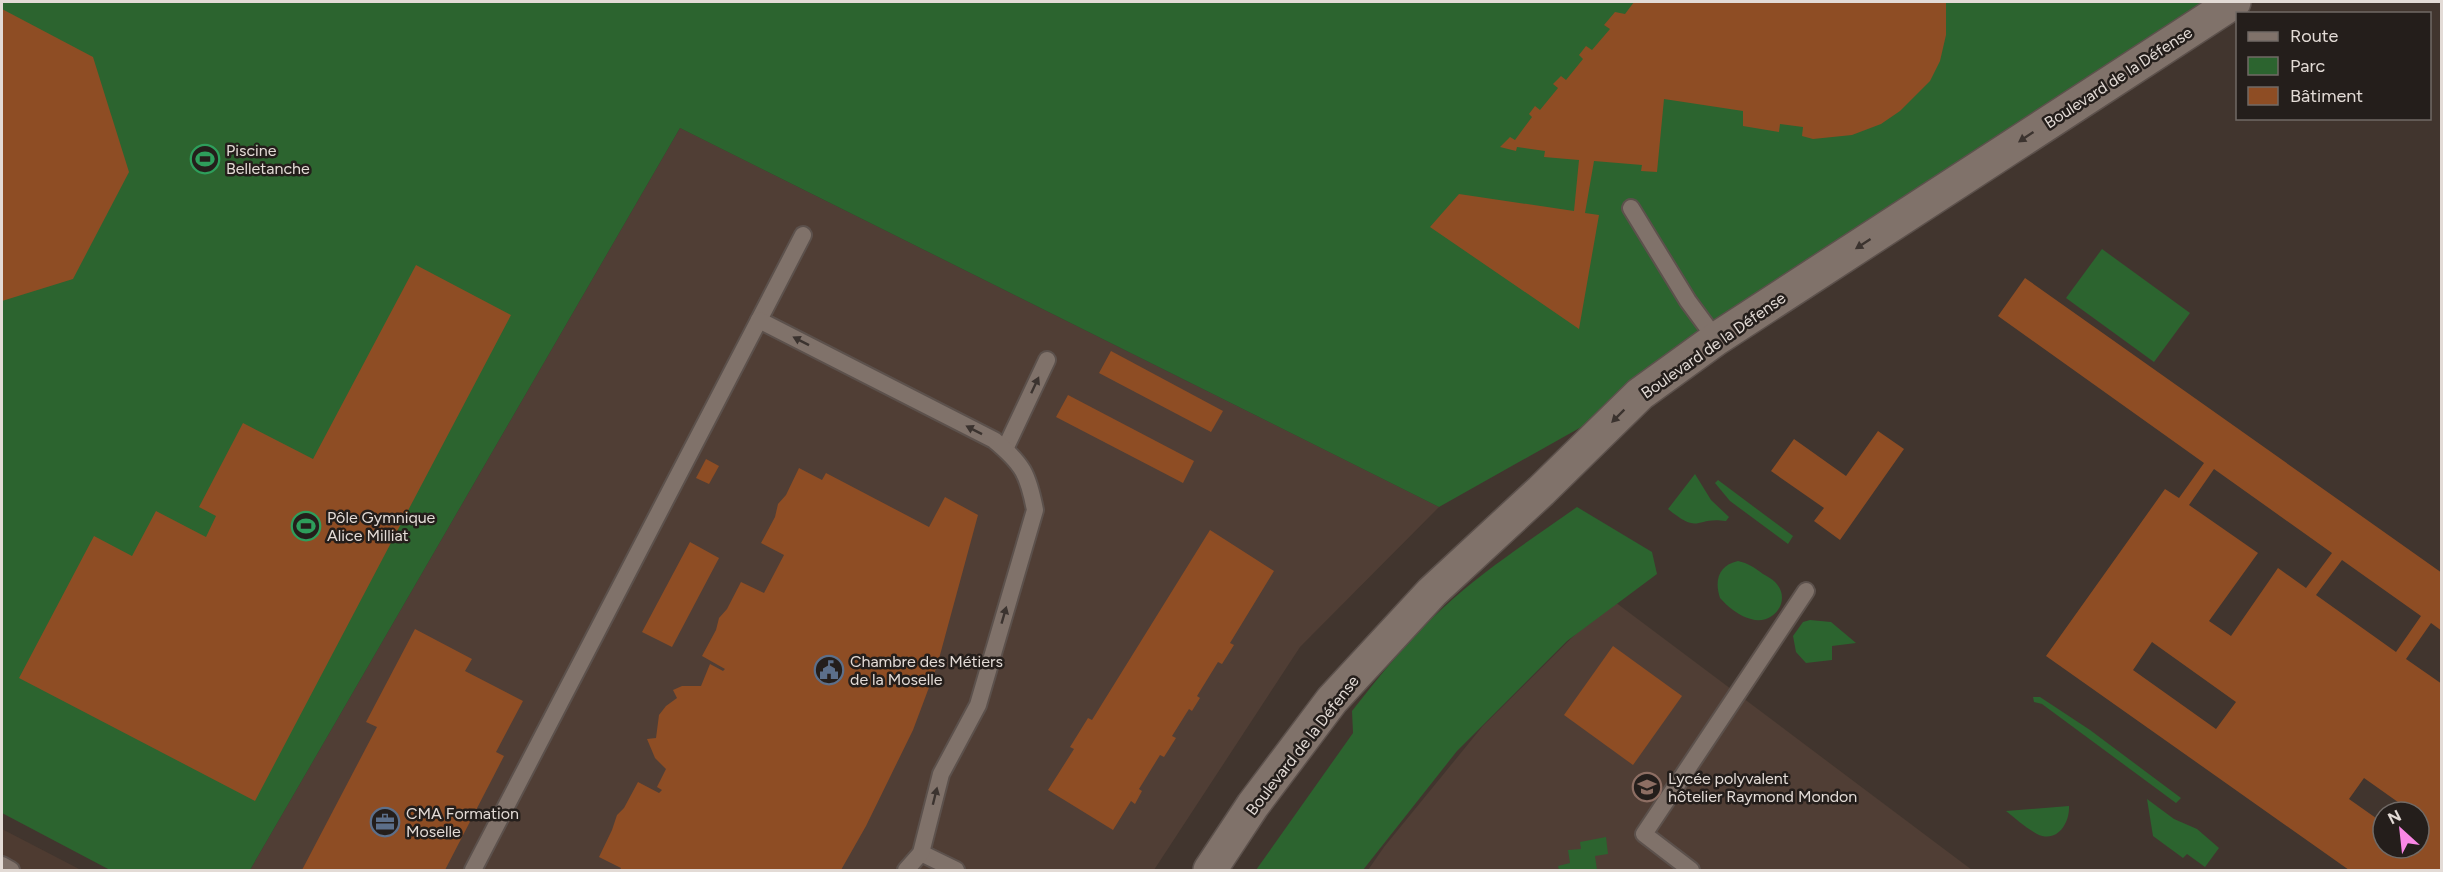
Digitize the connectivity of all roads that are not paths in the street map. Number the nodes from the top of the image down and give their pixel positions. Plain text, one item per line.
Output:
1 (2234, 2) edge
2 (1631, 208) dead end
3 (803, 235) dead end
4 (759, 320) junction
5 (1716, 339) junction
6 (1047, 360) dead end
7 (1005, 449) junction
8 (1806, 591) dead end
9 (921, 853) junction
10 (2, 865) edge
11 (11, 870) edge
12 (473, 870) edge
13 (906, 870) edge
14 (956, 870) edge
15 (1210, 870) edge
16 (1691, 870) edge

1 -> 5 street, Boulevard de la Défense
2 - 5 lane
3 - 4 lane
7 -> 4 lane
4 - 12 lane
5 -> 15 street, Boulevard de la Défense
7 -> 6 lane
9 -> 7 lane
8 - 16 lane
9 - 13 lane
9 - 14 lane
10 - 11 lane

